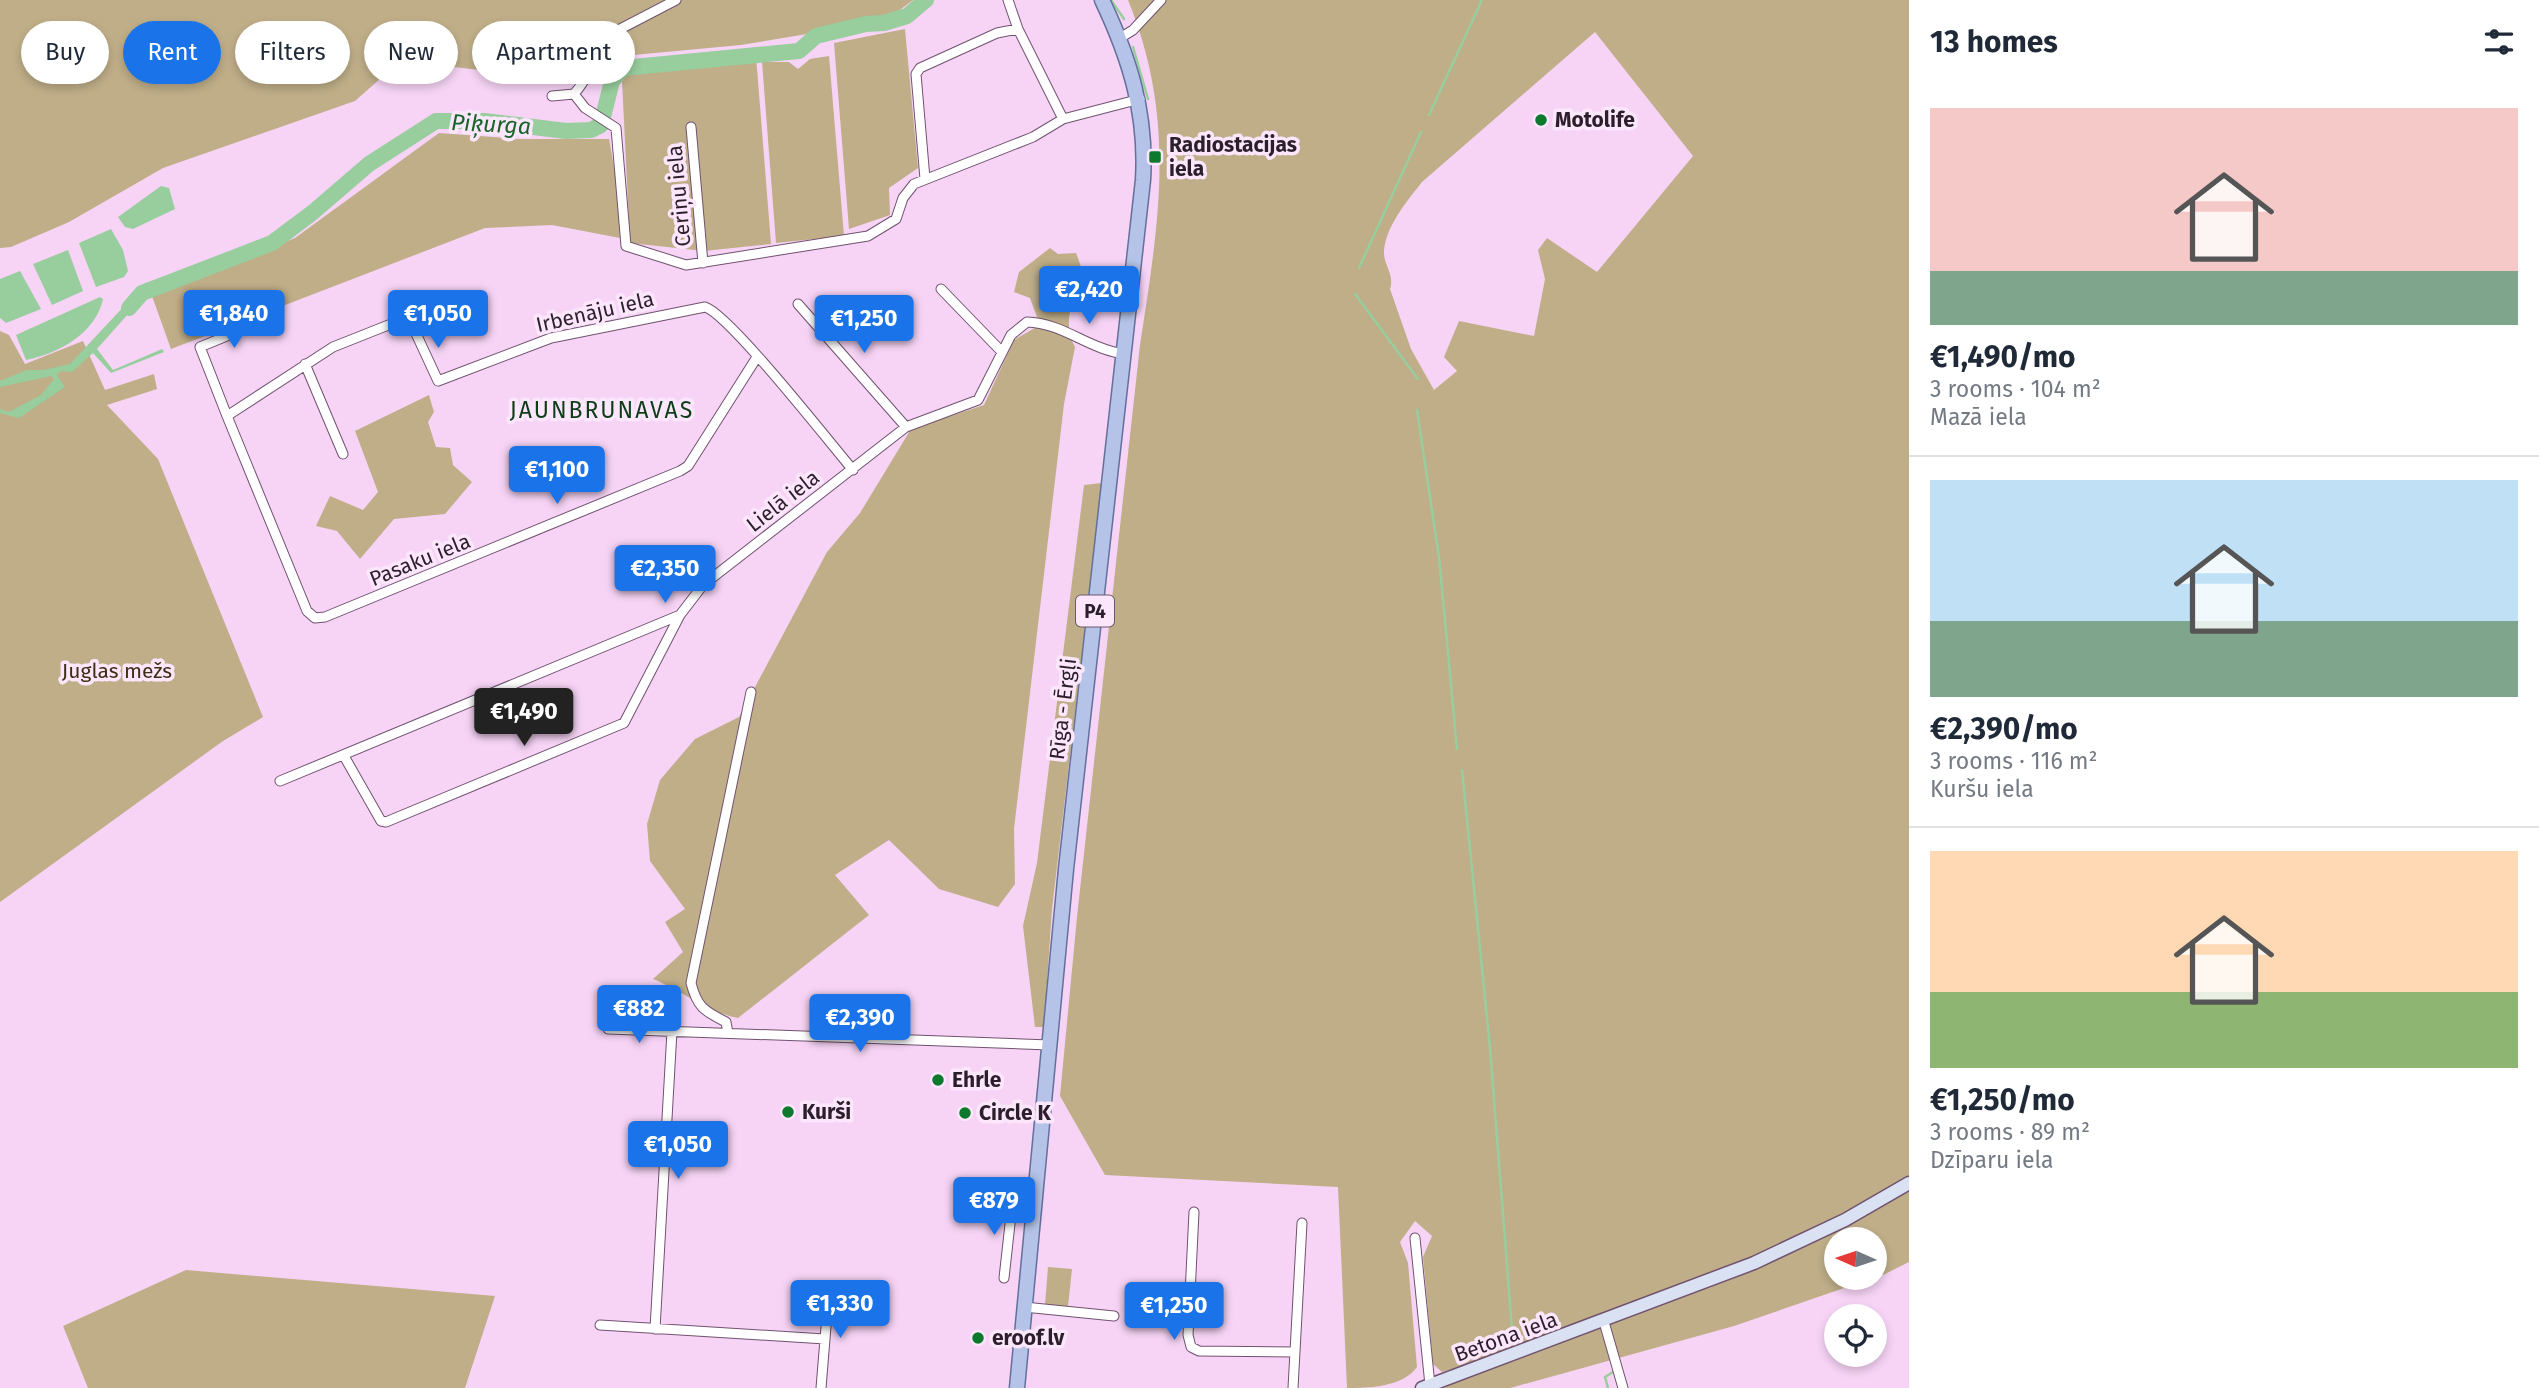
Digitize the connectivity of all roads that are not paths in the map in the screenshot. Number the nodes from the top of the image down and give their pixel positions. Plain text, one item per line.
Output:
1 (676, 0) edge
2 (1008, 0) edge
3 (1102, 0) edge
4 (1161, 0) edge
5 (1018, 29) junction
6 (1120, 38) junction
7 (574, 94) junction
8 (552, 96) dead end
9 (1140, 99) junction
10 (1063, 119) junction
11 (691, 127) dead end
12 (925, 179) junction
13 (703, 263) junction
14 (942, 289) dead end
15 (799, 304) dead end
16 (256, 324) dead end
17 (1001, 351) junction
18 (1125, 354) junction
19 (757, 357) junction
20 (305, 364) junction
21 (227, 416) junction
22 (906, 427) junction
23 (343, 454) dead end
24 (853, 470) junction
25 (680, 615) junction
26 (751, 692) dead end
27 (344, 756) junction
28 (280, 781) dead end
29 (608, 1029) dead end
30 (672, 1031) junction
31 (728, 1033) junction
32 (1050, 1045) junction
33 (1909, 1183) edge
34 (1035, 1192) junction
35 (1006, 1194) junction
36 (1195, 1212) dead end
37 (980, 1215) dead end
38 (1302, 1223) dead end
39 (1415, 1238) dead end
40 (1004, 1278) dead end
41 (829, 1290) dead end
42 (1024, 1307) junction
43 (1114, 1316) dead end
44 (1604, 1322) junction
45 (600, 1325) dead end
46 (655, 1329) junction
47 (825, 1339) junction
48 (1294, 1352) junction
49 (1426, 1386) edge
50 (821, 1388) edge
51 (1017, 1388) edge
52 (1293, 1388) edge
53 (1623, 1388) edge

1 - 7 street
2 - 5 street
3 - 6 main road, Rīga - Ērgļi / P4
4 - 6 street
5 - 10 street
5 - 12 street
6 - 9 main road, Rīga - Ērgļi / P4
7 - 8 street
7 - 13 street
9 - 10 street
9 - 18 main road, Rīga - Ērgļi / P4
10 - 12 street
11 - 13 street, Ceriņu iela
12 - 13 street
14 - 17 street
15 - 22 street
16 - 21 street
17 - 18 street, Lielā iela
17 - 22 street, Lielā iela
18 - 32 main road, Rīga - Ērgļi / P4
19 - 20 street, Irbenāju iela
19 - 21 street, Pasaku iela
19 - 24 street, Irbenāju iela
20 - 21 street, Irbenāju iela
20 - 23 street
22 - 24 street, Lielā iela
24 - 25 street, Lielā iela
25 - 27 street, Lielā iela
25 - 27 street
26 - 31 street
27 - 28 street, Lielā iela
29 - 30 street
30 - 31 street
30 - 46 street
31 - 32 street
32 - 34 main road, Rīga - Ērgļi / P4
33 - 44 main road, Betona iela
34 - 35 street
34 - 42 main road, Rīga - Ērgļi / P4
35 - 37 street
35 - 40 street
36 - 48 street
38 - 48 street
39 - 49 street
41 - 47 street
42 - 43 street
42 - 51 main road, Rīga - Ērgļi / P4
44 - 49 main road, Betona iela
44 - 53 street
45 - 46 street
46 - 47 street
47 - 50 street
48 - 52 street

